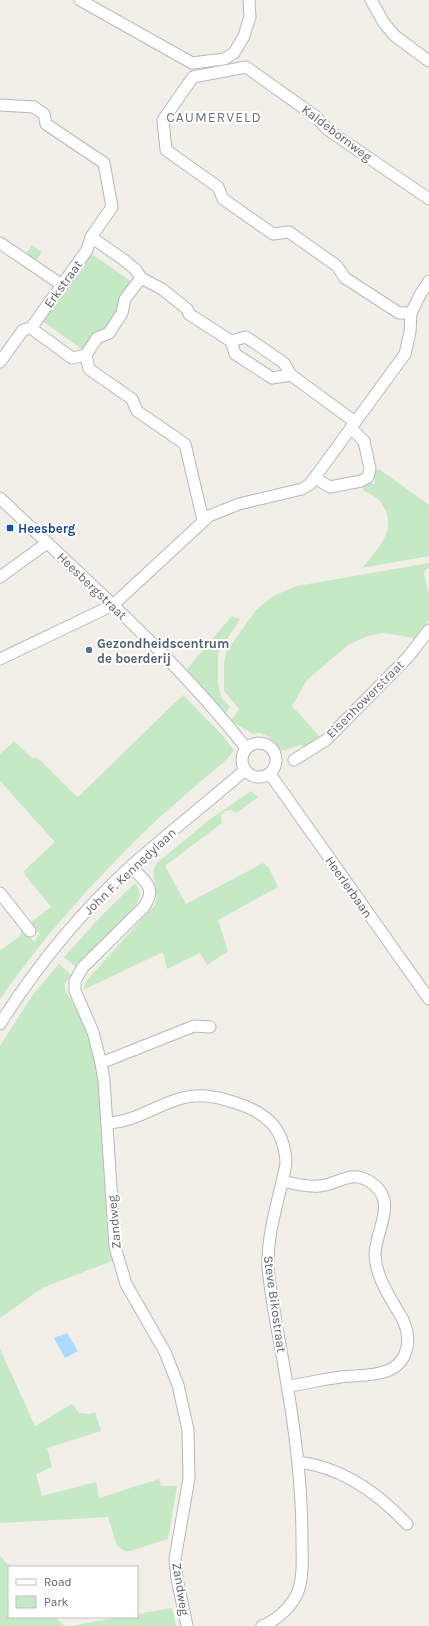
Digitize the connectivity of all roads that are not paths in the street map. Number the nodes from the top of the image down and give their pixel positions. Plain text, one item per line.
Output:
1 (80, 0) edge
2 (249, 0) edge
3 (371, 0) edge
4 (429, 60) edge
5 (0, 105) edge
6 (429, 198) edge
7 (91, 237) junction
8 (0, 244) edge
9 (141, 278) junction
10 (429, 281) edge
11 (62, 285) junction
12 (411, 313) junction
13 (31, 328) junction
14 (231, 341) junction
15 (86, 355) junction
16 (0, 362) edge
17 (291, 375) junction
18 (353, 425) junction
19 (315, 478) junction
20 (0, 498) edge
21 (203, 520) junction
22 (47, 544) junction
23 (0, 577) edge
24 (113, 605) junction
25 (428, 635) edge
26 (0, 659) edge
27 (246, 748) junction
28 (294, 760) dead end
29 (245, 770) junction
30 (270, 774) junction
31 (131, 867) junction
32 (0, 892) edge
33 (30, 931) dead end
34 (429, 999) edge
35 (0, 1024) edge
36 (210, 1027) dead end
37 (101, 1062) junction
38 (107, 1123) junction
39 (283, 1181) junction
40 (288, 1386) junction
41 (298, 1462) junction
42 (407, 1524) dead end
43 (187, 1626) edge
44 (262, 1626) edge

1 - 2 street
3 - 4 street
5 - 7 street, Erkstraat
6 - 12 street, Kaldebornweg
7 - 9 street
7 - 11 street, Erkstraat
8 - 11 street
9 - 14 street
9 - 15 street
10 - 12 street
11 - 13 street, Erkstraat
12 - 18 street
13 - 15 street
13 - 16 street, Erkstraat
14 - 17 street
14 - 17 street
15 - 21 street
17 - 18 street
18 - 19 street
18 - 19 street
19 - 21 street
20 - 22 street, Heesbergstraat
21 - 24 street
22 - 23 street
22 - 24 street, Heesbergstraat
24 - 26 street
24 - 27 street, Heesbergstraat
25 - 28 street, Eisenhowerstraat
27 - 29 street
27 - 30 street
29 - 30 street
29 - 31 street, John F. Kennedylaan
30 - 34 street, Heerlerbaan
31 - 35 street, John F. Kennedylaan
31 - 37 street, Zandweg
32 - 33 street
36 - 37 street
37 - 38 street, Zandweg
38 - 39 street, Steve Bikostraat
38 - 43 street, Zandweg
39 - 40 street, Steve Bikostraat
39 - 40 street
40 - 41 street, Steve Bikostraat
41 - 42 street
41 - 44 street, Steve Bikostraat

